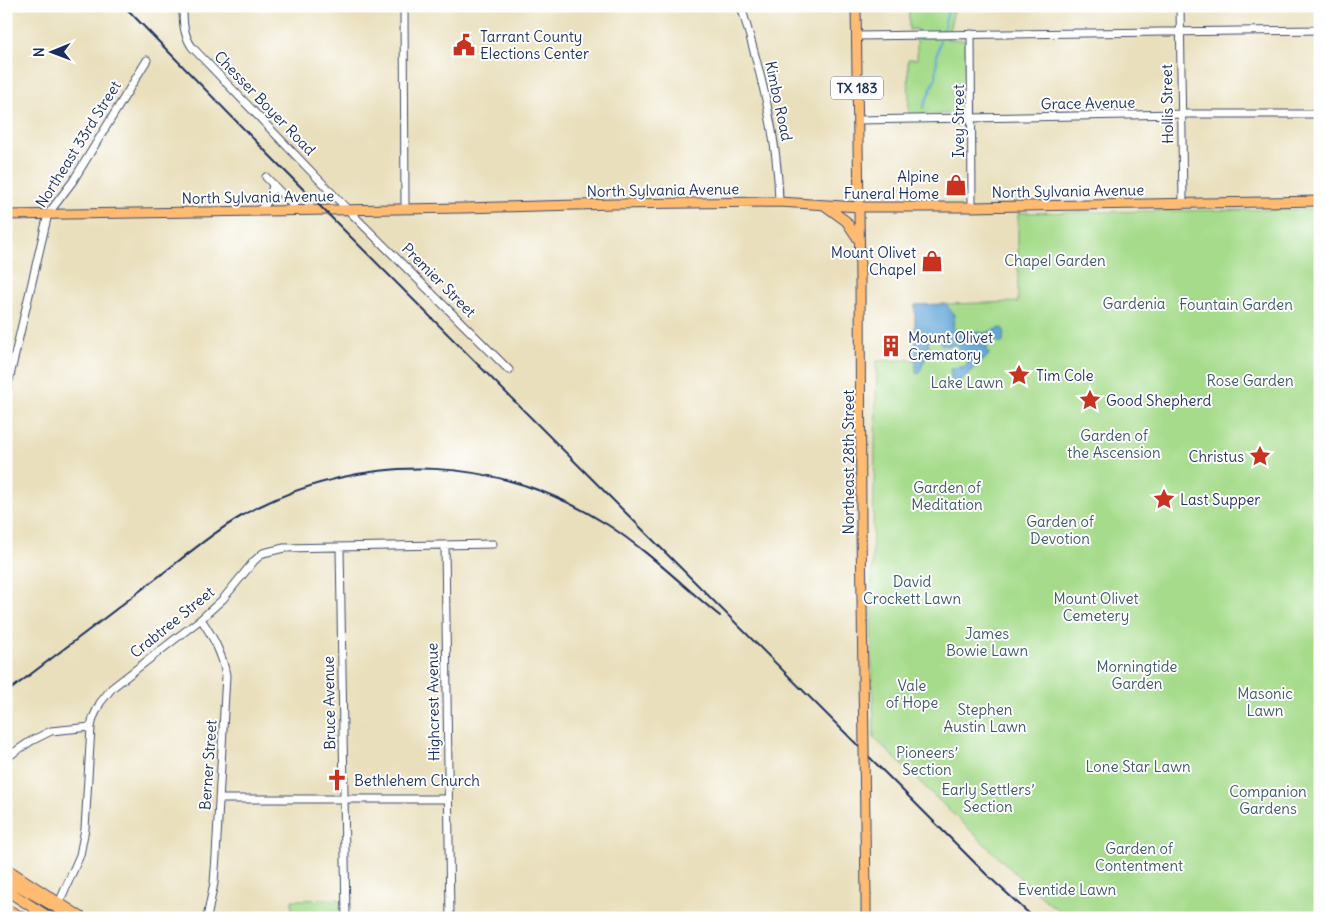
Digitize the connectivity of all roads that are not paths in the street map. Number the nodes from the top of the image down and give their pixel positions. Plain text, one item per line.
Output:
1 (183, 6) edge
2 (404, 6) edge
3 (742, 6) edge
4 (856, 6) edge
5 (1180, 6) edge
6 (1320, 30) edge
7 (1180, 31) junction
8 (971, 34) junction
9 (856, 36) junction
10 (147, 60) dead end
11 (1181, 114) junction
12 (1320, 114) edge
13 (972, 119) junction
14 (858, 120) junction
15 (266, 177) dead end
16 (273, 184) junction
17 (1320, 201) edge
18 (779, 202) junction
19 (1183, 202) junction
20 (823, 204) junction
21 (859, 206) junction
22 (972, 207) junction
23 (405, 208) junction
24 (348, 210) junction
25 (256, 211) junction
26 (298, 211) junction
27 (48, 214) junction
28 (6, 215) edge
29 (860, 243) junction
30 (509, 370) dead end
31 (6, 393) edge
32 (493, 544) dead end
33 (445, 545) junction
34 (340, 547) junction
35 (201, 619) junction
36 (90, 727) junction
37 (6, 758) edge
38 (219, 799) junction
39 (344, 799) junction
40 (448, 799) junction
41 (6, 868) edge
42 (6, 879) edge
43 (6, 890) edge
44 (59, 903) junction
45 (6, 909) edge
46 (22, 918) edge
47 (50, 918) edge
48 (75, 918) edge
49 (83, 918) edge
50 (207, 918) edge
51 (346, 918) edge
52 (450, 918) edge
53 (866, 918) edge

1 - 24 street, Chesser Boyer Road
2 - 23 street
3 - 18 street, Kimbo Road
4 - 9 main road, Northeast 28th Street / TX 183
5 - 7 street, Hollis Street
6 - 7 street
7 - 8 street
7 - 11 street, Hollis Street
8 - 9 street
8 - 13 street, Ivey Street
9 - 14 main road, Northeast 28th Street / TX 183
10 - 27 street, Northeast 33rd Street
11 - 12 street, Grace Avenue
11 - 13 street, Grace Avenue
11 - 19 street, Hollis Street
13 - 14 street, Grace Avenue
13 - 22 street, Ivey Street
14 - 21 main road, Northeast 28th Street / TX 183
15 - 16 street
16 - 25 street
16 - 26 street
17 - 19 main road, North Sylvania Avenue
18 - 20 main road, North Sylvania Avenue
18 - 23 main road, North Sylvania Avenue
19 - 22 main road, North Sylvania Avenue
20 - 21 main road, North Sylvania Avenue
20 - 29 main road
21 - 22 main road, North Sylvania Avenue
21 - 29 main road, Northeast 28th Street / TX 183
23 - 24 main road, North Sylvania Avenue
24 - 26 main road, North Sylvania Avenue
24 - 30 street, Premier Street
25 - 26 main road, North Sylvania Avenue
25 - 27 main road, North Sylvania Avenue
27 - 28 main road, North Sylvania Avenue
27 - 31 street, Northeast 33rd Street
29 - 53 main road, Northeast 28th Street / TX 183, bridge
32 - 33 street, Crabtree Street
33 - 34 street, Crabtree Street
33 - 40 street, Highcrest Avenue
34 - 35 street, Crabtree Street
34 - 39 street, Bruce Avenue
35 - 36 street, Crabtree Street
35 - 38 street, Berner Street
36 - 37 street
36 - 44 street, Crabtree Street
38 - 39 street
38 - 50 street, Berner Street
39 - 40 street
39 - 51 street, Bruce Avenue
40 - 52 street, Highcrest Avenue
41 - 44 main road
42 - 48 highway
43 - 47 highway
44 - 49 main road
45 - 46 highway

